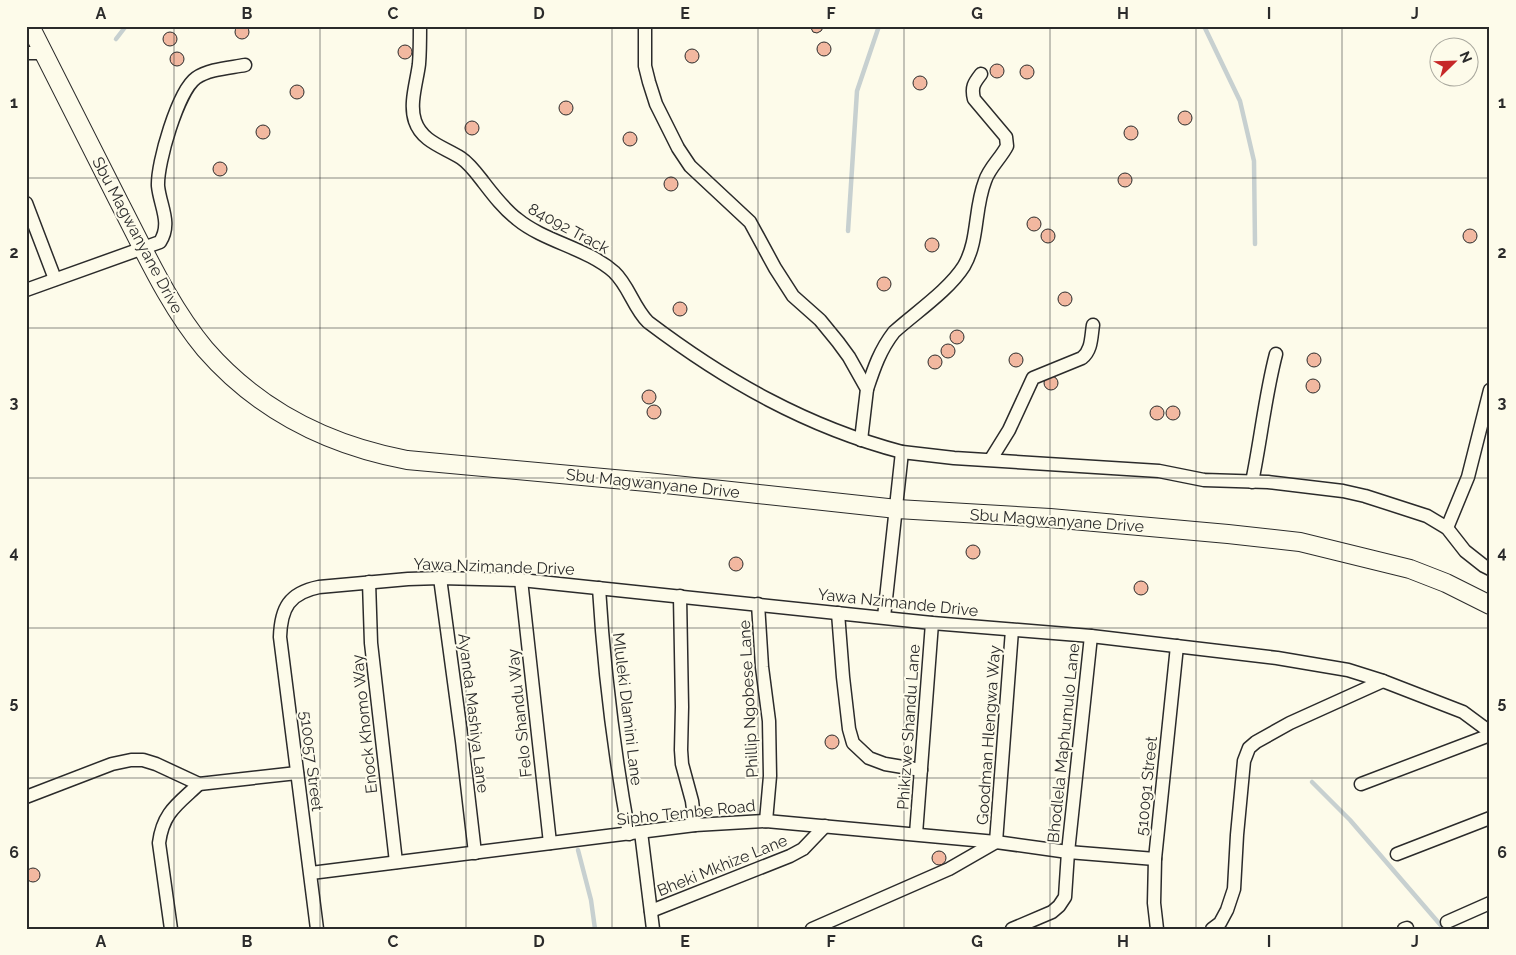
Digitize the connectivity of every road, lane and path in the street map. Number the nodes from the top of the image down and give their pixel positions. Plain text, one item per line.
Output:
1 (30, 26) edge
2 (420, 26) edge
3 (645, 26) edge
4 (35, 53) edge
5 (244, 65) dead end
6 (981, 74) dead end
7 (26, 203) edge
8 (143, 249) junction
9 (54, 279) junction
10 (26, 290) edge
11 (1093, 325) dead end
12 (1276, 354) dead end
13 (867, 389) junction
14 (1490, 390) edge
15 (861, 440) junction
16 (902, 452) junction
17 (991, 459) junction
18 (1252, 482) junction
19 (897, 508) junction
20 (1447, 528) junction
21 (1490, 569) edge
22 (440, 578) junction
23 (521, 580) junction
24 (369, 582) junction
25 (599, 588) junction
26 (680, 596) junction
27 (291, 599) joint
28 (758, 604) junction
29 (1490, 605) edge
30 (838, 613) junction
31 (884, 617) junction
32 (932, 623) junction
33 (1012, 630) junction
34 (1090, 636) junction
35 (1177, 646) junction
36 (1383, 681) junction
37 (1490, 733) edge
38 (921, 770) junction
39 (297, 773) junction
40 (199, 784) junction
41 (1361, 784) dead end
42 (26, 797) edge
43 (1490, 818) edge
44 (766, 821) junction
45 (695, 825) junction
46 (825, 826) junction
47 (635, 833) junction
48 (916, 834) junction
49 (996, 842) junction
50 (550, 843) junction
51 (1068, 852) junction
52 (474, 853) junction
53 (1397, 854) dead end
54 (1155, 859) junction
55 (396, 862) junction
56 (310, 873) junction
57 (1490, 903) edge
58 (651, 911) junction
59 (1447, 922) dead end
60 (170, 929) edge
61 (317, 929) edge
62 (653, 929) edge
63 (812, 929) edge
64 (1012, 929) edge
65 (1157, 929) edge
66 (1212, 929) edge

1 - 4 main road, Sbu Magwanyane Drive
2 - 15 street, 84092 Track
3 - 13 street
4 - 8 main road, Sbu Magwanyane Drive
5 - 8 street
6 - 13 street
7 - 9 street
8 - 9 street
8 - 19 main road, Sbu Magwanyane Drive
9 - 10 street
11 - 17 street
12 - 18 street
13 - 15 street
14 - 20 street
15 - 16 street, 84092 Track
16 - 17 street, 84092 Track
16 - 19 street
17 - 18 street, 84092 Track
18 - 20 street, 84092 Track
19 - 29 main road, Sbu Magwanyane Drive
19 - 31 street
20 - 21 street
22 - 23 street, Yawa Nzimande Drive
22 - 24 street, Yawa Nzimande Drive
22 - 52 street, Ayanda Mashiya Lane
23 - 25 street, Yawa Nzimande Drive
23 - 50 street, Felo Shandu Way
24 - 27 street, Yawa Nzimande Drive
24 - 55 street, Enock Khomo Way
25 - 26 street, Yawa Nzimande Drive
25 - 47 street, Mluleki Dlamini Lane
26 - 28 street, Yawa Nzimande Drive
26 - 45 street
27 - 39 street, 510057 Street
28 - 30 street, Yawa Nzimande Drive
28 - 44 street, Phillip Ngobese Lane
30 - 31 street, Yawa Nzimande Drive
30 - 38 street
31 - 32 street, Yawa Nzimande Drive
32 - 33 street, Yawa Nzimande Drive
32 - 38 street, Phikizwe Shandu Lane
33 - 34 street, Yawa Nzimande Drive
33 - 49 street, Goodman Hlengwa Way
34 - 35 street, Yawa Nzimande Drive
34 - 51 street, Bhodlela Maphumulo Lane
35 - 36 street, Yawa Nzimande Drive
35 - 54 street, 510091 Street
36 - 37 street, Yawa Nzimande Drive
36 - 66 street
37 - 41 street
38 - 48 street, Phikizwe Shandu Lane
39 - 40 street
39 - 56 street, 510057 Street
40 - 42 street
40 - 60 street
43 - 53 street
44 - 45 street, Sipho Tembe Road
44 - 46 street, Sipho Tembe Road
45 - 47 street, Sipho Tembe Road
46 - 48 street, Sipho Tembe Road
46 - 58 street, Bheki Mkhize Lane
47 - 50 street, Sipho Tembe Road
47 - 58 street, Mluleki Dlamini Lane
48 - 49 street, Sipho Tembe Road
49 - 51 street, Sipho Tembe Road
49 - 63 street
50 - 52 street, Sipho Tembe Road
51 - 54 street, Sipho Tembe Road
51 - 64 street, Bhodlela Maphumulo Lane
52 - 55 street, Sipho Tembe Road
54 - 65 street, 510091 Street
55 - 56 street, Sipho Tembe Road
56 - 61 street, 510057 Street
57 - 59 street
58 - 62 street, Mluleki Dlamini Lane

